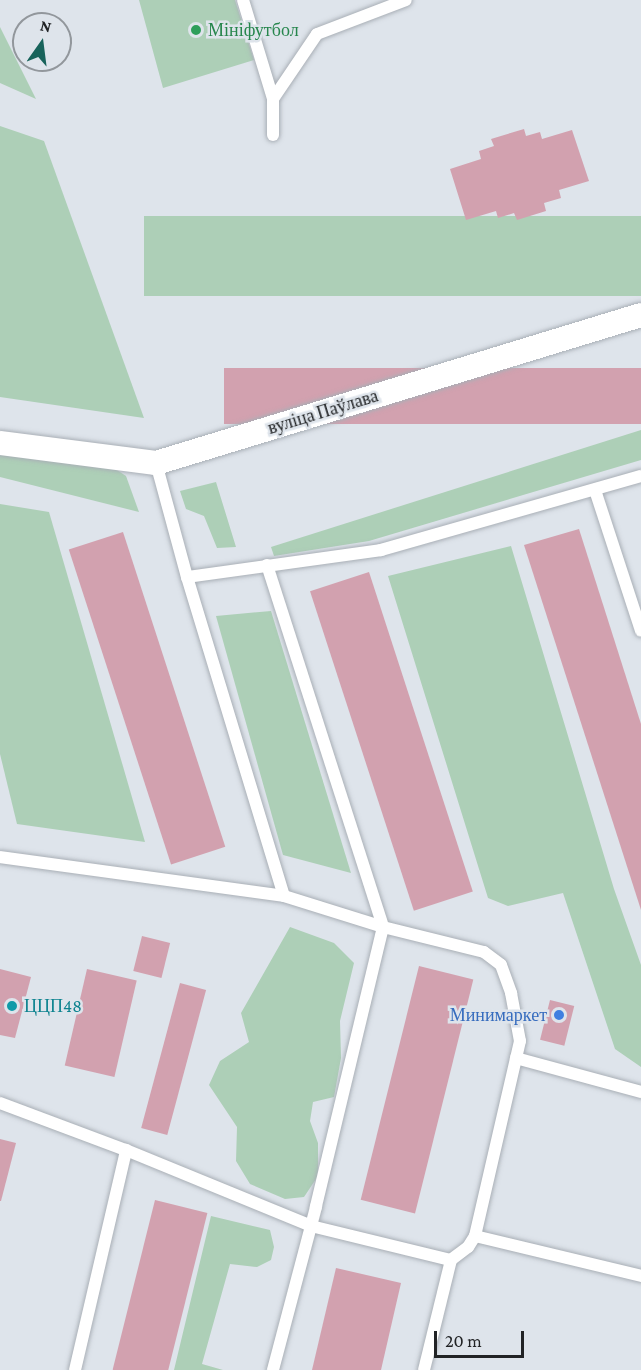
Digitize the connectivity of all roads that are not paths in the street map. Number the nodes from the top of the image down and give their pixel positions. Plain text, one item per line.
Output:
1 (243, 0) edge
2 (406, 0) edge
3 (273, 99) junction
4 (273, 135) dead end
5 (641, 315) edge
6 (0, 443) edge
7 (156, 463) junction
8 (641, 477) edge
9 (595, 490) junction
10 (267, 565) junction
11 (187, 577) junction
12 (641, 631) edge
13 (0, 857) edge
14 (284, 896) junction
15 (383, 927) junction
16 (516, 1058) junction
17 (641, 1092) edge
18 (0, 1103) edge
19 (126, 1150) junction
20 (311, 1226) junction
21 (475, 1236) junction
22 (451, 1260) junction
23 (641, 1276) edge
24 (75, 1370) edge
25 (273, 1370) edge
26 (424, 1370) edge

1 - 3 lane
2 - 3 lane
3 - 4 lane
5 - 7 street, вуліца Паўлава
6 - 7 street, вуліца Паўлава
7 - 11 lane
8 - 9 lane
9 - 10 lane
9 - 12 lane
10 - 11 lane
10 - 15 lane
11 - 14 lane
13 - 14 lane
14 - 15 lane
15 - 16 lane
15 - 20 lane
16 - 17 lane
16 - 21 lane
18 - 19 lane
19 - 20 lane
19 - 24 lane
20 - 22 lane
20 - 25 lane
21 - 22 lane
21 - 23 lane
22 - 26 lane

